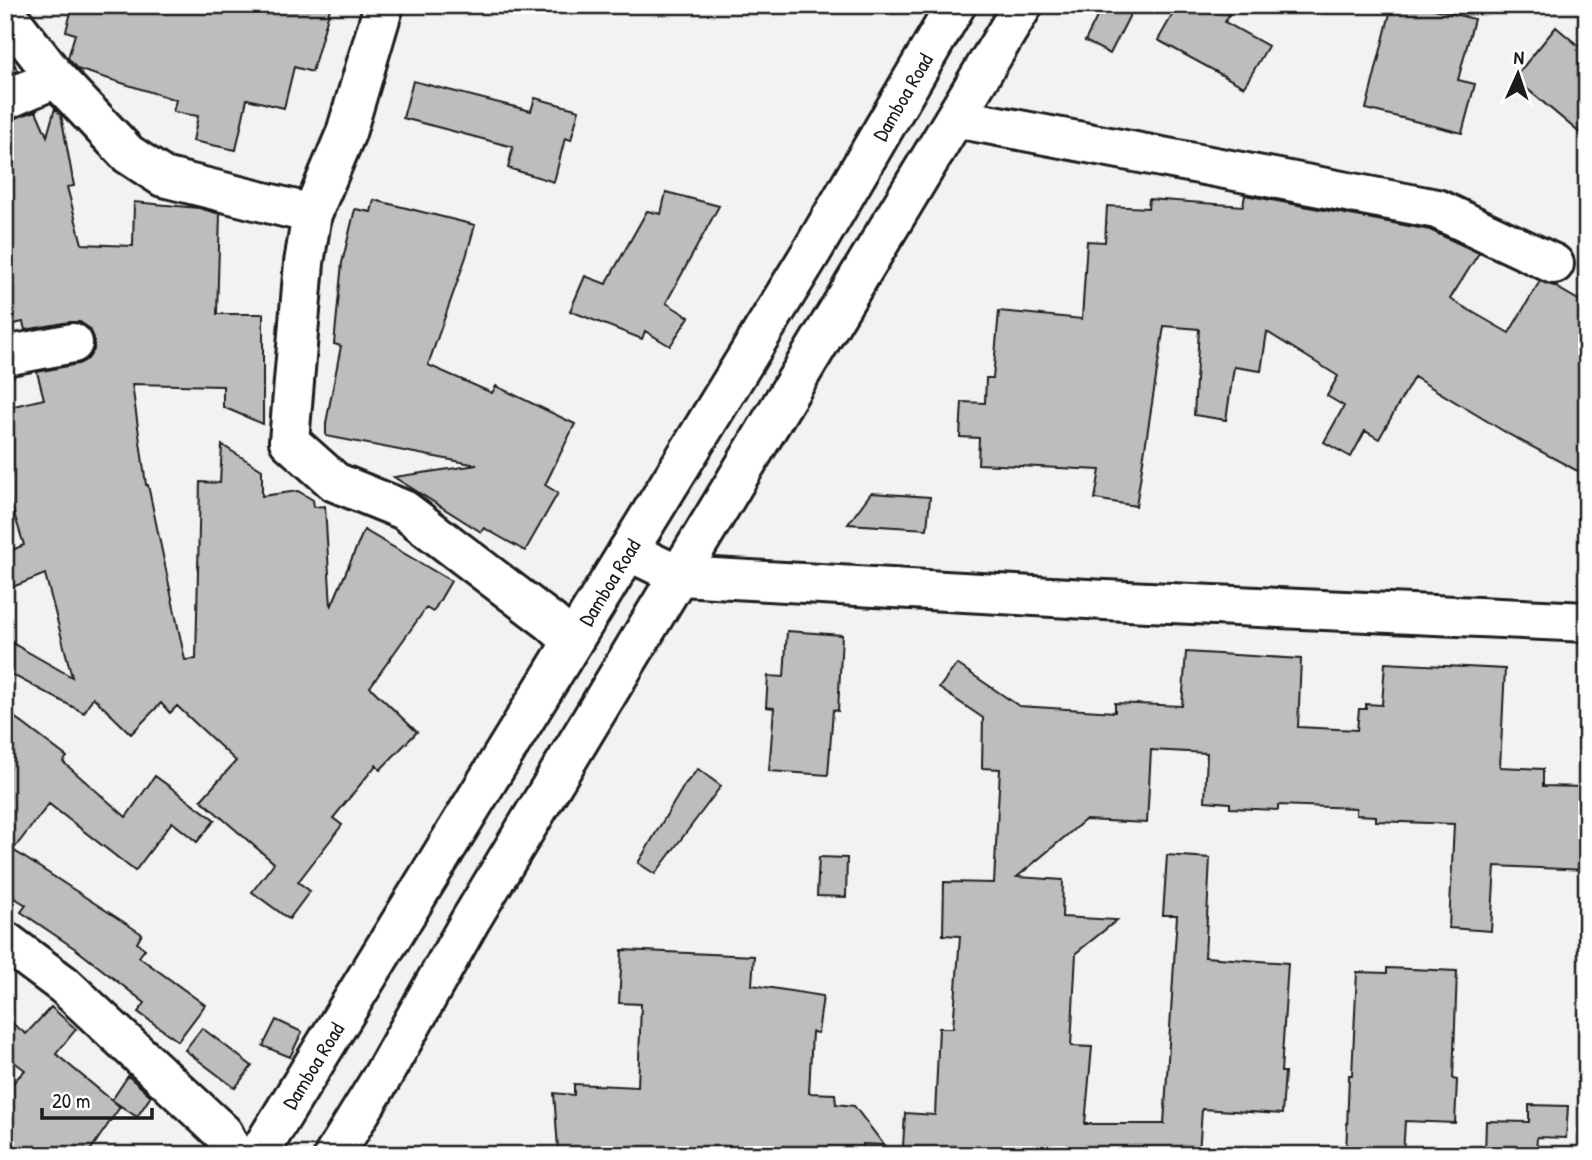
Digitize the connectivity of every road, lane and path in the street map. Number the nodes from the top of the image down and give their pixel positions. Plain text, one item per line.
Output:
1 (384, 5) edge
2 (956, 5) edge
3 (1023, 5) edge
4 (5, 12) edge
5 (55, 78) junction
6 (5, 100) edge
7 (956, 118) junction
8 (312, 214) junction
9 (1554, 264) dead end
10 (73, 343) dead end
11 (5, 356) edge
12 (628, 551) junction
13 (680, 576) junction
14 (1587, 622) edge
15 (572, 641) junction
16 (5, 941) edge
17 (234, 1155) edge
18 (258, 1155) edge
19 (334, 1155) edge

1 - 8 street
2 - 12 street, Damboa Road
3 - 7 street
4 - 5 street
5 - 6 street
5 - 8 street
7 - 9 street
7 - 13 street
8 - 15 street
10 - 11 street
12 - 13 street
12 - 15 street, Damboa Road
13 - 14 street
13 - 19 street
15 - 18 street, Damboa Road
16 - 17 street

